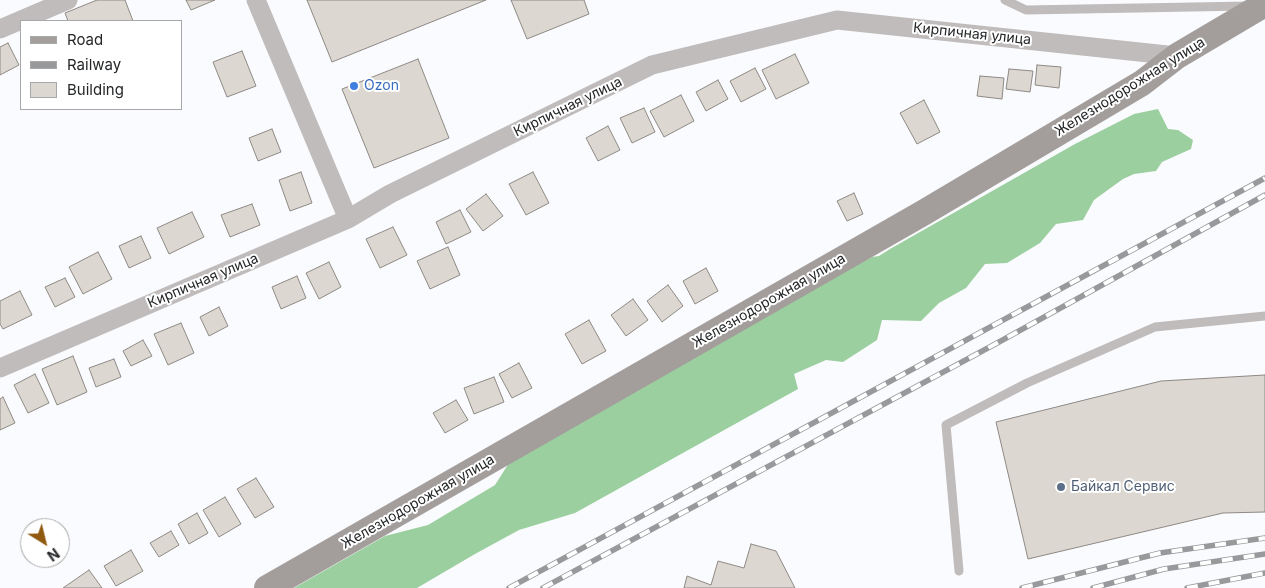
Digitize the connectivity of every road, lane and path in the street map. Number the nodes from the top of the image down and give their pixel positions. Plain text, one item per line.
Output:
1 (68, 0) edge
2 (256, 0) edge
3 (1005, 0) edge
4 (1264, 5) edge
5 (20, 20) edge
6 (21, 20) edge
7 (0, 29) edge
8 (1177, 56) junction
9 (348, 219) junction
10 (1265, 306) edge
11 (1263, 316) edge
12 (0, 368) edge
13 (959, 570) dead end
14 (268, 588) edge

1 - 6 street
2 - 9 street
3 - 4 lane
4 - 8 street, Железнодорожная улица
5 - 7 street
8 - 9 street, Кирпичная улица
8 - 14 street, Железнодорожная улица
9 - 12 street, Кирпичная улица
10 - 11 lane
11 - 13 lane

